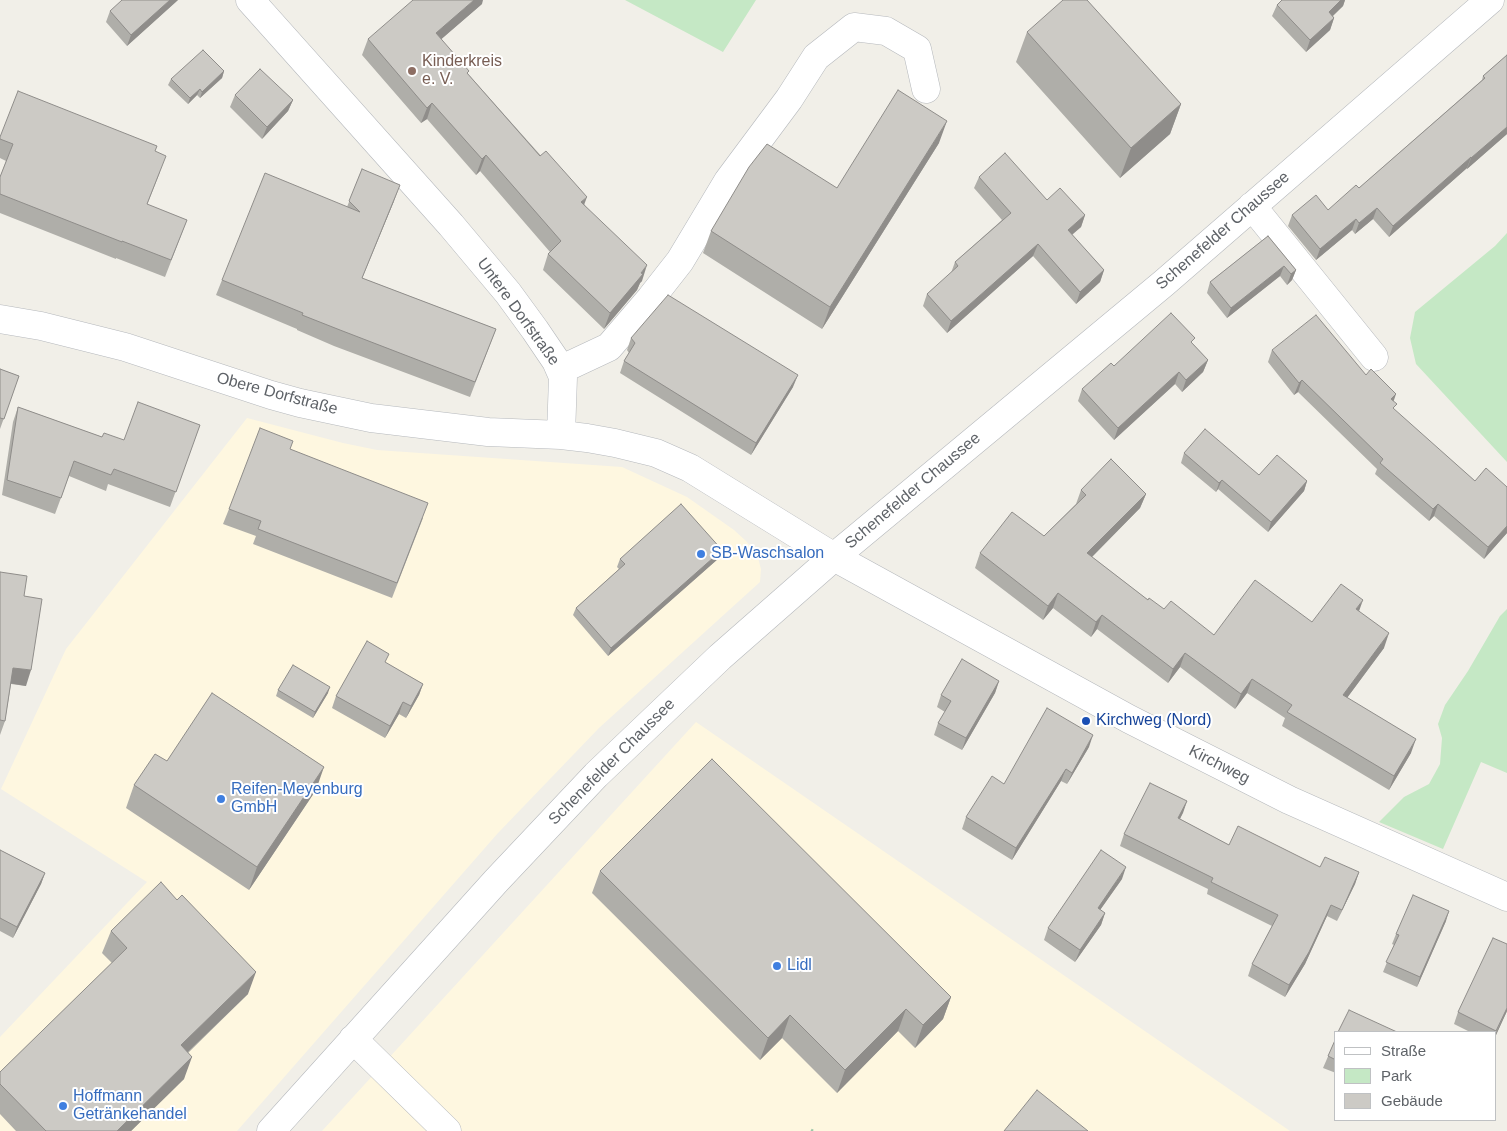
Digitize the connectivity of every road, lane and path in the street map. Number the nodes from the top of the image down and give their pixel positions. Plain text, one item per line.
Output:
1 (250, 0) edge
2 (1490, 0) edge
3 (926, 89) dead end
4 (1252, 206) junction
5 (0, 319) edge
6 (1374, 358) dead end
7 (560, 370) junction
8 (561, 436) junction
9 (834, 557) junction
10 (1507, 897) edge
11 (353, 1039) junction
12 (270, 1131) edge
13 (447, 1131) edge

1 - 7 street, Untere Dorfstraße
2 - 4 street, Schenefelder Chaussee
3 - 7 street
4 - 6 street
4 - 9 street, Schenefelder Chaussee
5 - 8 street, Obere Dorfstraße
7 - 8 street, Untere Dorfstraße
8 - 9 street
9 - 10 street, Kirchweg
9 - 11 street, Schenefelder Chaussee
11 - 12 street, Schenefelder Chaussee
11 - 13 street

